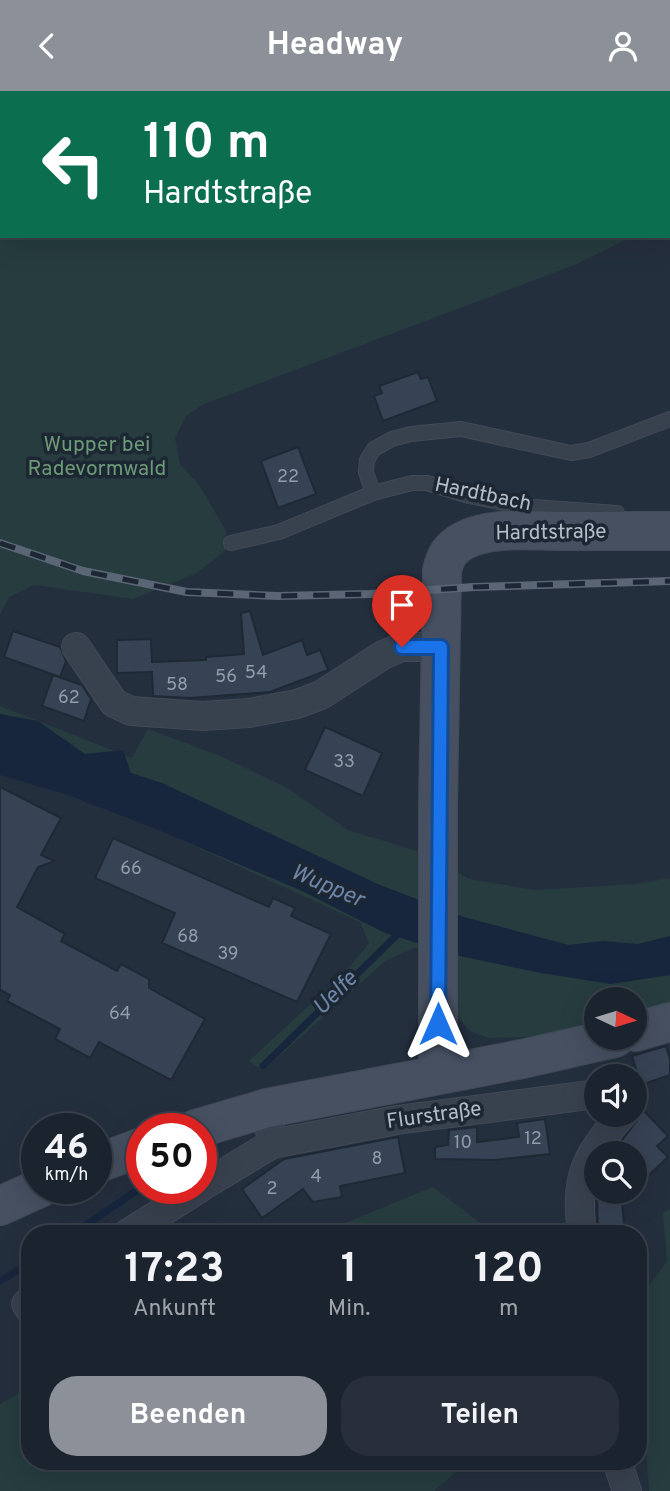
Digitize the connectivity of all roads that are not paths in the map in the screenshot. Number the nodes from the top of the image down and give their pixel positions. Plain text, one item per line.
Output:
1 (670, 419) edge
2 (373, 493) junction
3 (659, 531) edge
4 (231, 543) dead end
5 (76, 647) dead end
6 (441, 647) junction
7 (670, 1022) edge
8 (648, 1028) edge
9 (584, 1045) edge
10 (438, 1074) junction
11 (584, 1096) edge
12 (269, 1126) junction
13 (613, 1127) edge
14 (217, 1128) edge
15 (217, 1173) edge
16 (21, 1197) edge
17 (175, 1204) edge
18 (0, 1206) edge
19 (141, 1225) edge
20 (581, 1225) edge
21 (620, 1470) edge
22 (627, 1491) edge

1 - 2 lane
2 - 3 lane, Hardtbach
2 - 4 lane, Hardtbach
3 - 6 main road, Hardtstraße
5 - 6 street
6 - 10 main road, Hardtstraße
7 - 8 main road
9 - 10 main road
10 - 12 main road
11 - 12 street, Flurstraße
12 - 14 main road
12 - 15 street, Flurstraße
13 - 20 street
16 - 18 main road
17 - 19 street, Flurstraße
21 - 22 street

